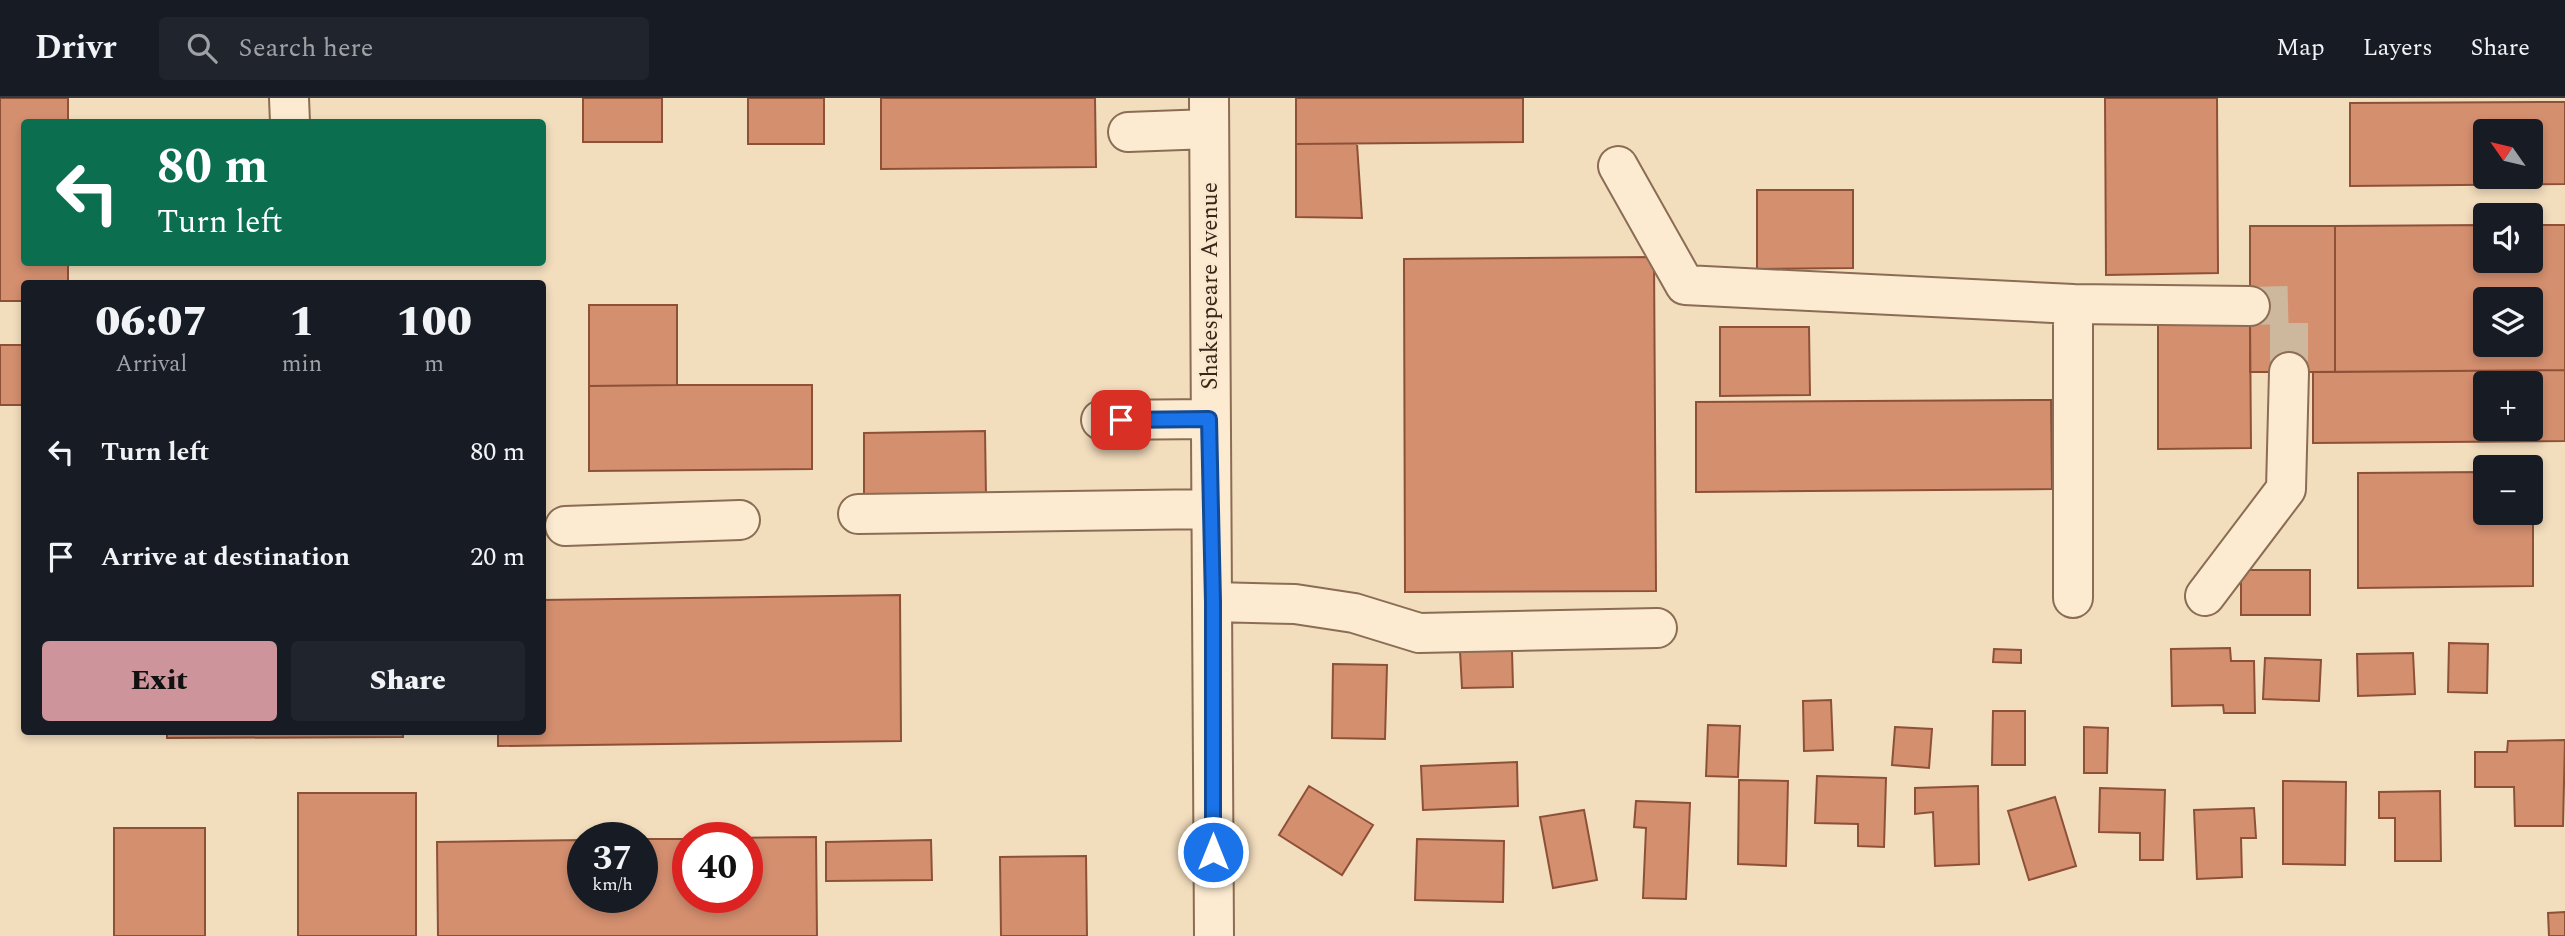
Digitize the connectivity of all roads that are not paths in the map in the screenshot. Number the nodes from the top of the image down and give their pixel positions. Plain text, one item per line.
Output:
1 (289, 98) edge
2 (1209, 114) edge
3 (290, 119) edge
4 (1128, 132) dead end
5 (1618, 166) dead end
6 (2073, 304) junction
7 (2250, 306) tunnel mouth
8 (2289, 372) tunnel mouth
9 (1209, 419) junction
10 (1101, 421) dead end
11 (1211, 509) junction
12 (858, 514) dead end
13 (740, 520) dead end
14 (565, 526) dead end
15 (2205, 596) dead end
16 (2073, 598) dead end
17 (1213, 602) junction
18 (1657, 628) dead end
19 (1214, 936) edge

1 - 3 street
2 - 4 street
2 - 9 street, Shakespeare Avenue
5 - 6 street
6 - 7 street
6 - 16 street
8 - 15 street
9 - 10 street
9 - 11 street, Shakespeare Avenue
11 - 12 street
11 - 17 street, Shakespeare Avenue
13 - 14 street
17 - 18 street
17 - 19 street, Shakespeare Avenue

